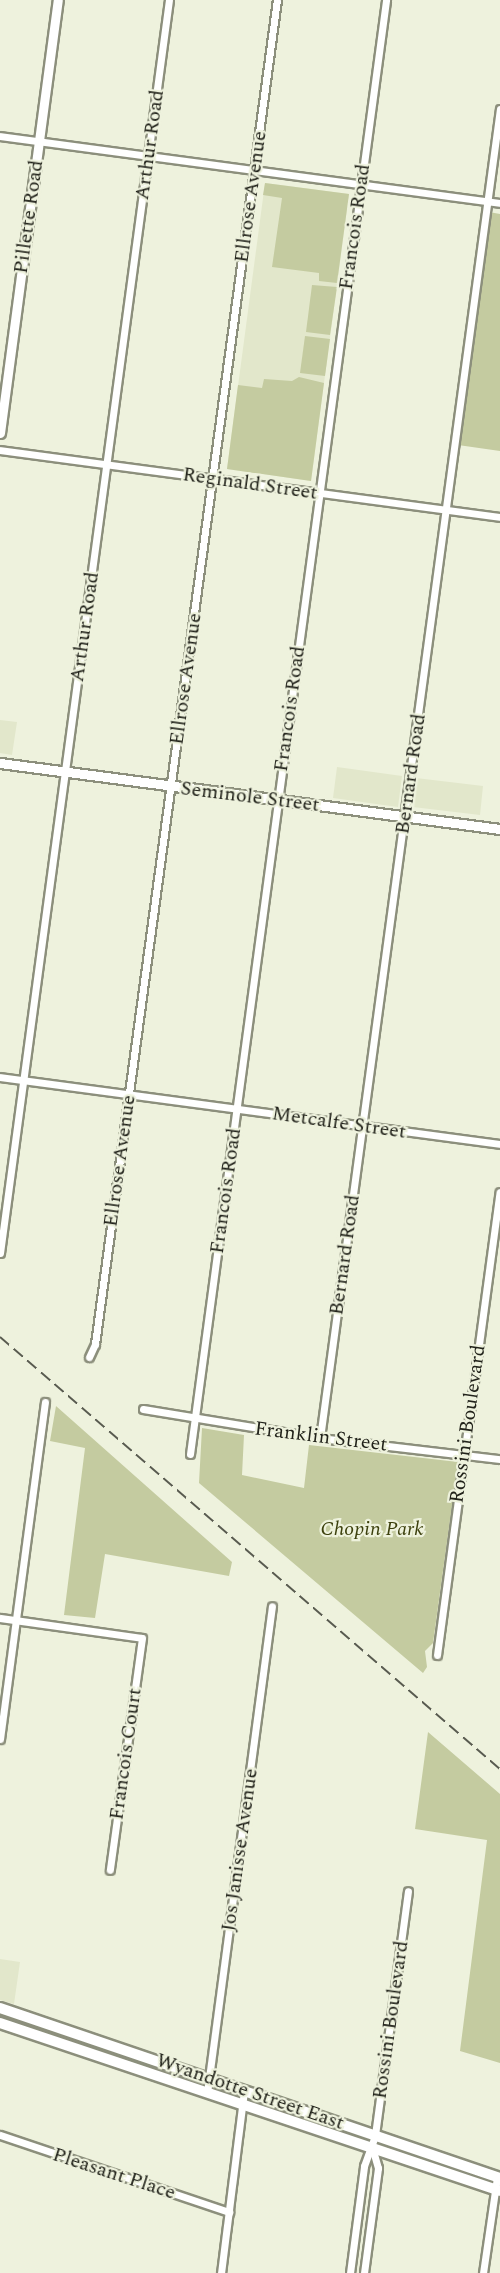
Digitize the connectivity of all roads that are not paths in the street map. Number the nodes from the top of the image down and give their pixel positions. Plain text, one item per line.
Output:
1 (58, 0) edge
2 (170, 0) edge
3 (277, 0) edge
4 (386, 0) edge
5 (500, 109) edge
6 (0, 136) edge
7 (39, 141) junction
8 (148, 156) junction
9 (255, 170) junction
10 (361, 184) junction
11 (488, 201) junction
12 (500, 203) edge
13 (0, 434) edge
14 (0, 450) edge
15 (107, 465) junction
16 (213, 479) junction
17 (320, 493) junction
18 (446, 510) junction
19 (500, 517) edge
20 (0, 763) edge
21 (66, 772) junction
22 (172, 786) junction
23 (278, 801) junction
24 (405, 816) junction
25 (500, 829) edge
26 (0, 1077) edge
27 (24, 1080) junction
28 (129, 1094) junction
29 (237, 1109) junction
30 (363, 1126) junction
31 (500, 1144) edge
32 (500, 1192) edge
33 (0, 1253) edge
34 (89, 1357) dead end
35 (45, 1402) dead end
36 (143, 1409) dead end
37 (195, 1420) junction
38 (320, 1438) junction
39 (190, 1454) dead end
40 (464, 1454) junction
41 (500, 1459) edge
42 (272, 1606) dead end
43 (0, 1618) edge
44 (16, 1621) junction
45 (437, 1655) dead end
46 (0, 1739) edge
47 (110, 1870) dead end
48 (408, 1891) dead end
49 (0, 2008) edge
50 (0, 2023) edge
51 (209, 2078) junction
52 (244, 2091) junction
53 (207, 2093) junction
54 (242, 2105) junction
55 (0, 2135) edge
56 (375, 2135) junction
57 (373, 2150) junction
58 (498, 2177) edge
59 (497, 2190) edge
60 (229, 2212) junction
61 (353, 2245) junction
62 (367, 2247) junction
63 (221, 2273) edge
64 (350, 2273) edge
65 (364, 2273) edge
66 (483, 2273) edge

1 - 7 street, Pillette Road
2 - 8 street, Arthur Road
3 - 9 street, Ellrose Avenue
4 - 10 street, Francois Road
5 - 11 street, Bernard Road
6 - 7 street
7 - 8 street
7 - 13 street, Pillette Road
8 - 9 street
8 - 15 street, Arthur Road
9 - 10 street
9 - 16 street, Ellrose Avenue
10 - 11 street
10 - 17 street, Francois Road
11 - 12 street
11 - 18 street, Bernard Road
14 - 15 street, Reginald Street
15 - 16 street, Reginald Street
15 - 21 street, Arthur Road
16 - 17 street, Reginald Street
16 - 22 street, Ellrose Avenue
17 - 18 street, Reginald Street
17 - 23 street, Francois Road
18 - 19 street, Reginald Street
18 - 24 street, Bernard Road
20 - 21 street, Seminole Street
21 - 22 street, Seminole Street
21 - 27 street, Arthur Road
22 - 23 street, Seminole Street
22 - 28 street, Ellrose Avenue
23 - 24 street, Seminole Street
23 - 29 street, Francois Road
24 - 25 street, Seminole Street
24 - 30 street, Bernard Road
26 - 27 street, Metcalfe Street
27 - 28 street, Metcalfe Street
27 - 33 street, Arthur Road
28 - 29 street, Metcalfe Street
28 - 34 street, Ellrose Avenue
29 - 30 street, Metcalfe Street
29 - 37 street, Francois Road
30 - 31 street, Metcalfe Street
30 - 38 street, Bernard Road
32 - 40 street, Rossini Boulevard
35 - 44 street
36 - 37 street, Franklin Street
37 - 38 street, Franklin Street
37 - 39 street, Francois Road
38 - 40 street, Franklin Street
40 - 41 street, Franklin Street
40 - 45 street, Rossini Boulevard
42 - 51 street, Jos Janisse Avenue
43 - 44 street
44 - 46 street
44 - 47 street, Francois Court
48 - 56 street, Rossini Boulevard
49 - 51 main road, Wyandotte Street East
50 - 53 main road, Wyandotte Street East
51 - 52 main road, Wyandotte Street East
51 - 53 street, Jos Janisse Avenue
52 - 54 street
52 - 56 main road, Wyandotte Street East
53 - 54 main road, Wyandotte Street East
54 - 57 main road, Wyandotte Street East
54 - 60 street
55 - 60 street, Pleasant Place
56 - 57 street, Rossini Boulevard
56 - 58 main road, Wyandotte Street East
57 - 59 main road, Wyandotte Street East
57 - 61 street, Rossini Boulevard
57 - 62 street, Rossini Boulevard
58 - 59 street
59 - 66 street
60 - 63 street
61 - 62 street
61 - 64 street, Rossini Boulevard
62 - 65 street, Rossini Boulevard

